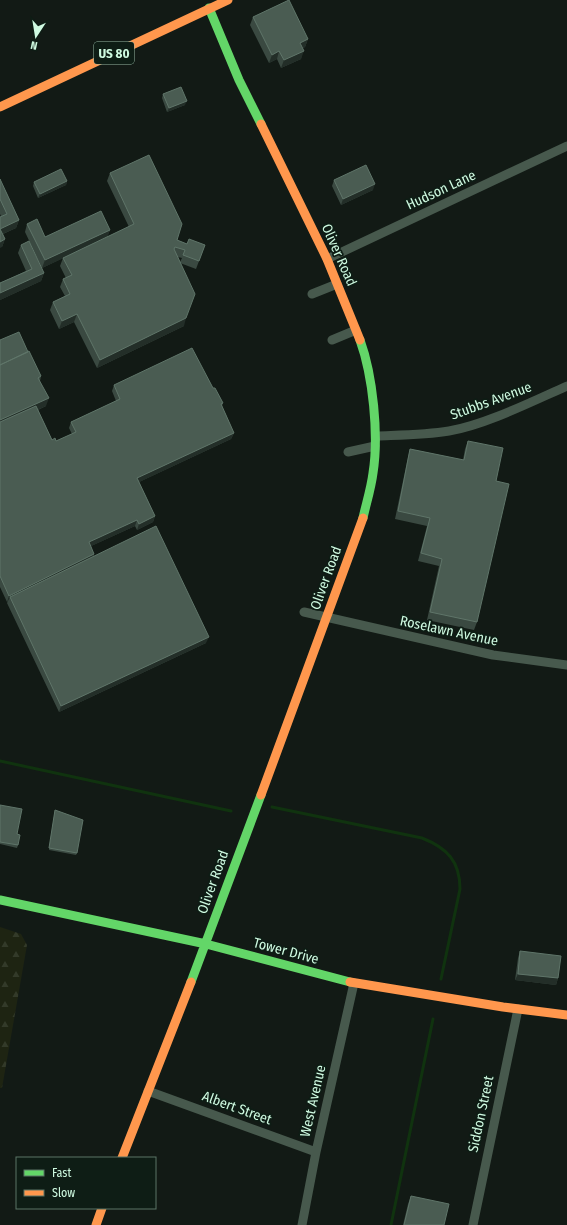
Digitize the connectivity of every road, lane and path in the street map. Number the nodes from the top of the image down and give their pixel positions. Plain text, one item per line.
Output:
1 (228, 0) edge
2 (209, 8) junction
3 (0, 107) edge
4 (567, 146) edge
5 (327, 259) junction
6 (337, 284) junction
7 (312, 294) dead end
8 (356, 330) junction
9 (332, 340) dead end
10 (567, 386) edge
11 (376, 436) junction
12 (375, 446) junction
13 (348, 452) dead end
14 (304, 612) dead end
15 (326, 618) junction
16 (567, 665) edge
17 (0, 900) edge
18 (206, 944) junction
19 (354, 984) junction
20 (518, 1009) junction
21 (567, 1015) edge
22 (148, 1090) junction
23 (316, 1152) junction
24 (122, 1157) edge
25 (102, 1209) edge
26 (97, 1225) edge
27 (302, 1225) edge
28 (473, 1225) edge

1 - 2 street, US 80
2 - 3 street, US 80
2 - 5 street, Oliver Road
4 - 5 street, Hudson Lane
5 - 6 street, Oliver Road
6 - 7 street
6 - 8 street, Oliver Road
8 - 9 street
8 - 11 street, Oliver Road
10 - 11 street, Stubbs Avenue
11 - 12 street, Oliver Road
12 - 13 street
12 - 15 street, Oliver Road
14 - 15 street, Roselawn Avenue
15 - 16 street, Roselawn Avenue
15 - 18 street, Oliver Road
17 - 18 street, Tower Drive
18 - 19 street, Tower Drive
18 - 22 street, Oliver Road
19 - 20 street, Tower Drive
19 - 23 street, West Avenue
20 - 21 street, Tower Drive
20 - 28 street, Siddon Street
22 - 23 street, Albert Street
22 - 24 street, Oliver Road
23 - 27 street, West Avenue
25 - 26 street

